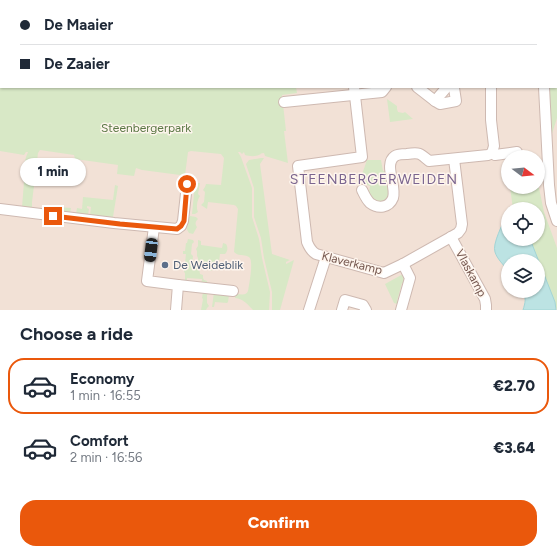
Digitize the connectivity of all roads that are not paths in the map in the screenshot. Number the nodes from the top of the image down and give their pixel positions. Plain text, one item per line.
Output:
1 (385, 88) edge
2 (418, 88) edge
3 (446, 88) edge
4 (454, 88) edge
5 (491, 88) edge
6 (544, 88) edge
7 (354, 91) edge
8 (435, 101) junction
9 (284, 102) dead end
10 (492, 153) junction
11 (501, 154) edge
12 (454, 159) junction
13 (187, 184) dead end
14 (553, 185) edge
15 (362, 190) dead end
16 (0, 209) edge
17 (557, 221) edge
18 (154, 227) junction
19 (451, 237) junction
20 (326, 257) junction
21 (403, 264) junction
22 (178, 285) junction
23 (233, 291) dead end
24 (176, 310) edge
25 (311, 310) edge
26 (342, 310) edge
27 (366, 310) edge
28 (401, 310) edge
29 (486, 310) edge

1 - 7 street
2 - 8 street
3 - 8 street
4 - 8 street
5 - 10 street
6 - 14 street
7 - 9 street
7 - 20 street, Klaverkamp
10 - 11 street
10 - 12 street
12 - 15 street
12 - 19 street, Klaverkamp
13 - 18 street
14 - 17 street
16 - 18 street
18 - 22 street
19 - 21 street, Klaverkamp
19 - 29 street, Vlaskamp
20 - 21 street, Klaverkamp
20 - 25 street
21 - 28 street
22 - 23 street
22 - 24 street
26 - 27 street

